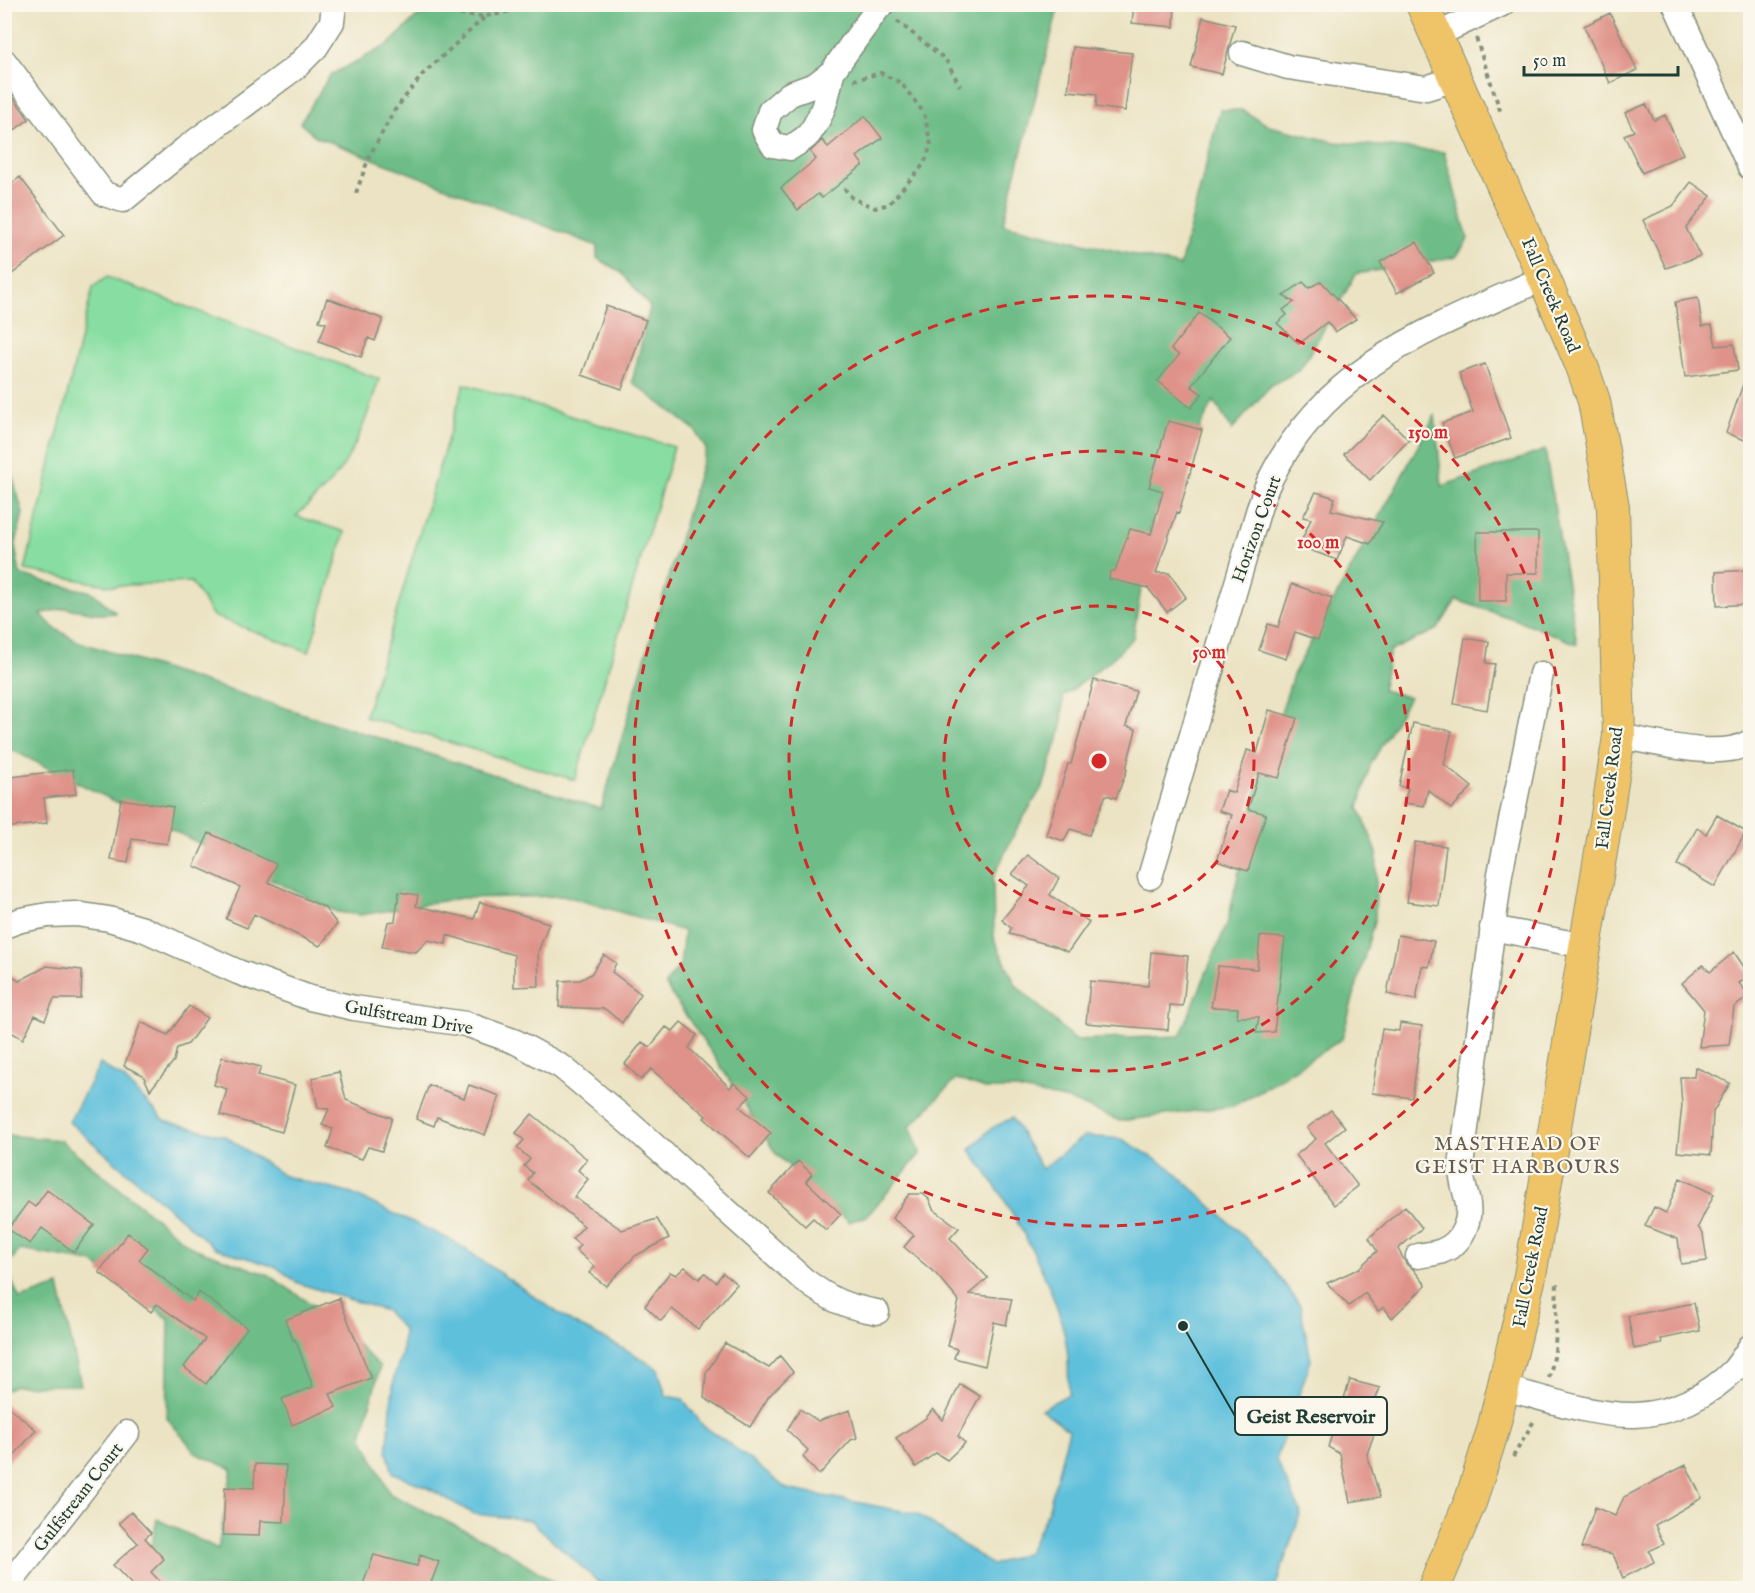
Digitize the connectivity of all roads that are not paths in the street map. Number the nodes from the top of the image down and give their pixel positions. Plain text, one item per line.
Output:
1 (334, 4) edge
2 (1422, 4) edge
3 (1502, 4) edge
4 (1675, 4) edge
5 (880, 6) edge
6 (1436, 36) junction
7 (1242, 53) dead end
8 (4, 61) edge
9 (1455, 79) junction
10 (830, 82) road end
11 (1750, 167) edge
12 (1544, 278) junction
13 (1541, 674) dead end
14 (1619, 736) junction
15 (1750, 742) edge
16 (1150, 877) dead end
17 (4, 926) edge
18 (1492, 927) junction
19 (1585, 946) junction
20 (1418, 1256) dead end
21 (877, 1312) dead end
22 (1750, 1347) edge
23 (1504, 1388) junction
24 (127, 1433) dead end
25 (6, 1588) edge
26 (1434, 1588) edge

1 - 8 street
2 - 6 main road, Fall Creek Road
3 - 6 street
4 - 11 street
5 - 10 street
6 - 9 main road, Fall Creek Road
7 - 9 street
9 - 12 main road, Fall Creek Road
12 - 14 main road, Fall Creek Road
12 - 16 street, Horizon Court
13 - 18 street
14 - 15 street
14 - 19 main road, Fall Creek Road
17 - 21 street, Gulfstream Drive
18 - 19 street
18 - 20 street
19 - 23 main road, Fall Creek Road
22 - 23 street
23 - 26 main road, Fall Creek Road
24 - 25 street, Gulfstream Court

